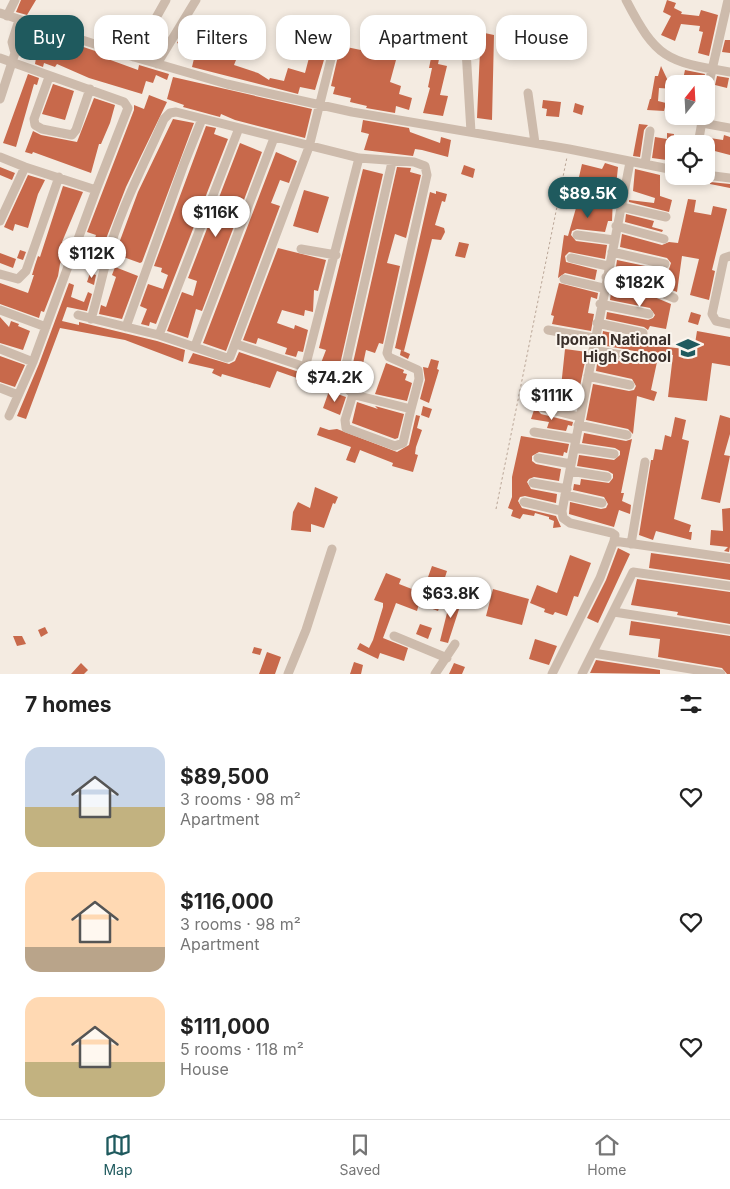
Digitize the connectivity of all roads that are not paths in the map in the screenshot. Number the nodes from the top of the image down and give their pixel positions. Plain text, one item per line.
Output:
1 (16, 0) edge
2 (166, 0) edge
3 (196, 0) edge
4 (626, 0) edge
5 (728, 0) edge
6 (4, 14) edge
7 (158, 15) edge
8 (15, 33) edge
9 (15, 53) joint
10 (0, 58) edge
11 (144, 60) edge
12 (331, 60) edge
13 (467, 60) edge
14 (12, 62) junction
15 (157, 64) junction
16 (711, 69) junction
17 (730, 72) edge
18 (710, 75) edge
19 (49, 77) junction
20 (90, 89) junction
21 (528, 93) dead end
22 (0, 99) edge
23 (321, 105) junction
24 (202, 120) junction
25 (715, 124) edge
26 (239, 128) junction
27 (730, 128) edge
28 (650, 131) dead end
29 (471, 132) junction
30 (274, 138) junction
31 (535, 143) junction
32 (309, 147) junction
33 (0, 157) edge
34 (359, 158) junction
35 (392, 162) junction
36 (630, 162) junction
37 (645, 164) junction
38 (24, 167) junction
39 (665, 168) edge
40 (715, 176) edge
41 (60, 177) junction
42 (730, 178) edge
43 (96, 190) junction
44 (622, 207) junction
45 (666, 217) dead end
46 (0, 221) edge
47 (616, 226) junction
48 (577, 235) dead end
49 (664, 239) dead end
50 (614, 240) junction
51 (301, 249) dead end
52 (612, 252) junction
53 (336, 255) junction
54 (730, 256) edge
55 (571, 258) dead end
56 (664, 264) dead end
57 (608, 266) junction
58 (0, 274) edge
59 (606, 277) junction
60 (564, 279) dead end
61 (604, 288) junction
62 (674, 298) dead end
63 (600, 304) junction
64 (0, 310) edge
65 (649, 314) dead end
66 (78, 315) dead end
67 (91, 319) junction
68 (597, 323) junction
69 (730, 324) edge
70 (126, 327) junction
71 (46, 328) junction
72 (548, 330) dead end
73 (643, 333) dead end
74 (159, 334) junction
75 (594, 338) junction
76 (236, 344) junction
77 (194, 346) junction
78 (0, 349) edge
79 (593, 350) junction
80 (638, 358) dead end
81 (33, 362) junction
82 (305, 368) junction
83 (588, 376) junction
84 (342, 382) junction
85 (630, 385) dead end
86 (0, 388) edge
87 (353, 394) junction
88 (18, 395) junction
89 (544, 408) dead end
90 (411, 409) junction
91 (9, 416) dead end
92 (579, 421) junction
93 (534, 432) dead end
94 (627, 435) dead end
95 (575, 443) junction
96 (614, 454) dead end
97 (538, 458) dead end
98 (645, 462) dead end
99 (571, 468) junction
100 (606, 477) dead end
101 (532, 483) dead end
102 (566, 492) junction
103 (524, 502) dead end
104 (602, 503) dead end
105 (562, 511) junction
106 (614, 542) junction
107 (631, 544) junction
108 (332, 549) dead end
109 (730, 558) edge
110 (730, 586) edge
111 (614, 612) junction
112 (730, 630) edge
113 (394, 636) dead end
114 (455, 644) dead end
115 (593, 653) junction
116 (447, 658) junction
117 (288, 674) edge
118 (435, 674) edge
119 (552, 674) edge
120 (582, 674) edge
121 (721, 674) edge

1 - 6 street
2 - 7 street
3 - 15 street
4 - 16 street
5 - 16 street
8 - 9 street
9 - 14 street
10 - 14 street
11 - 15 street
12 - 23 street
13 - 29 street
14 - 19 street
14 - 22 street
15 - 23 street
16 - 17 street
16 - 18 street
19 - 20 street
19 - 20 street
20 - 43 street
21 - 31 street
23 - 29 street
23 - 32 street
24 - 26 street
24 - 67 street
24 - 70 street
25 - 27 street
26 - 30 street
26 - 74 street
28 - 37 street
29 - 31 street
30 - 32 street
30 - 77 street
31 - 36 street
32 - 34 street
32 - 76 street
33 - 38 street
34 - 35 street
34 - 53 street
35 - 84 street
35 - 90 street
36 - 37 street
36 - 44 street
37 - 39 street
38 - 41 street
38 - 46 street
40 - 42 street
41 - 43 street
41 - 58 street
43 - 71 street
44 - 45 street
44 - 47 street
47 - 49 street
47 - 50 street
48 - 50 street
50 - 52 street
51 - 53 street
52 - 56 street
52 - 57 street
53 - 82 street
54 - 69 street
55 - 57 street
57 - 59 street
59 - 61 street
59 - 62 street
60 - 61 street
61 - 63 street
63 - 65 street
63 - 68 street
64 - 71 street
66 - 67 street
67 - 70 street
68 - 73 street
68 - 75 street
70 - 74 street
71 - 81 street
72 - 75 street
74 - 77 street
75 - 79 street
76 - 77 street
76 - 82 street
78 - 81 street
79 - 80 street
79 - 83 street
81 - 88 street
82 - 84 street
83 - 85 street
83 - 92 street
84 - 87 street
86 - 88 street
87 - 90 street
87 - 90 street
88 - 91 street
89 - 92 street
92 - 94 street
92 - 95 street
93 - 95 street
95 - 96 street
95 - 99 street
97 - 99 street
98 - 107 street
99 - 100 street
99 - 102 street
101 - 102 street
102 - 104 street
102 - 105 street
103 - 105 street
105 - 106 street
106 - 107 street
106 - 119 street
107 - 109 street
108 - 117 street
110 - 111 street
111 - 112 street
111 - 115 street
113 - 116 street
114 - 116 street
115 - 120 street
115 - 121 street
116 - 118 street

